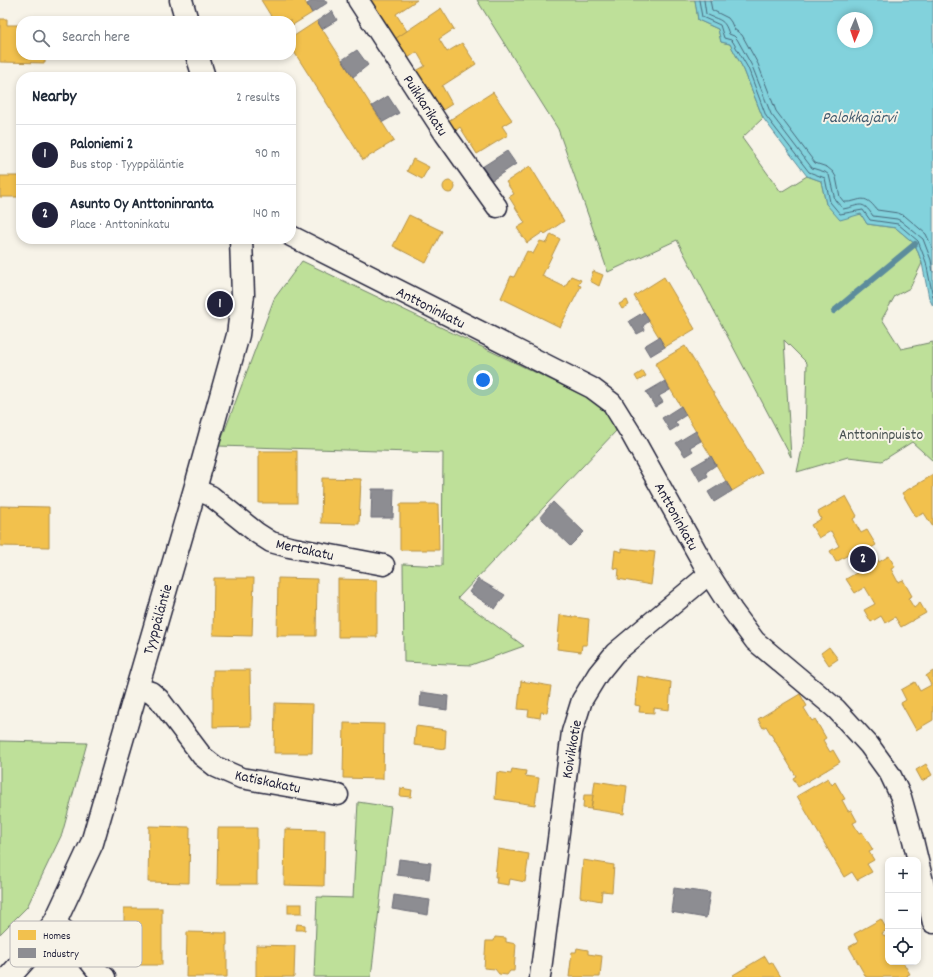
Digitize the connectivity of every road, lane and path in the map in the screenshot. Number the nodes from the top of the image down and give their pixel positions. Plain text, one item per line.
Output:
1 (181, 0) edge
2 (358, 0) edge
3 (186, 16) edge
4 (199, 60) edge
5 (203, 72) edge
6 (497, 207) dead end
7 (296, 239) edge
8 (241, 244) edge
9 (195, 489) junction
10 (384, 565) dead end
11 (709, 574) junction
12 (138, 688) junction
13 (338, 795) dead end
14 (55, 921) edge
15 (933, 923) edge
16 (18, 967) edge
17 (94, 967) edge
18 (9, 977) edge
19 (105, 977) edge
20 (540, 977) edge

1 - 3 street
2 - 6 street, Puikkarikatu
4 - 5 street
7 - 11 street, Anttoninkatu
8 - 9 street, Tyyppäläntie
9 - 10 street, Mertakatu
9 - 12 street, Tyyppäläntie
11 - 15 street, Anttoninkatu
11 - 20 street, Koivikkotie
12 - 13 street, Katiskakatu
12 - 14 street, Tyyppäläntie
16 - 18 street, Tyyppäläntie
17 - 19 street

